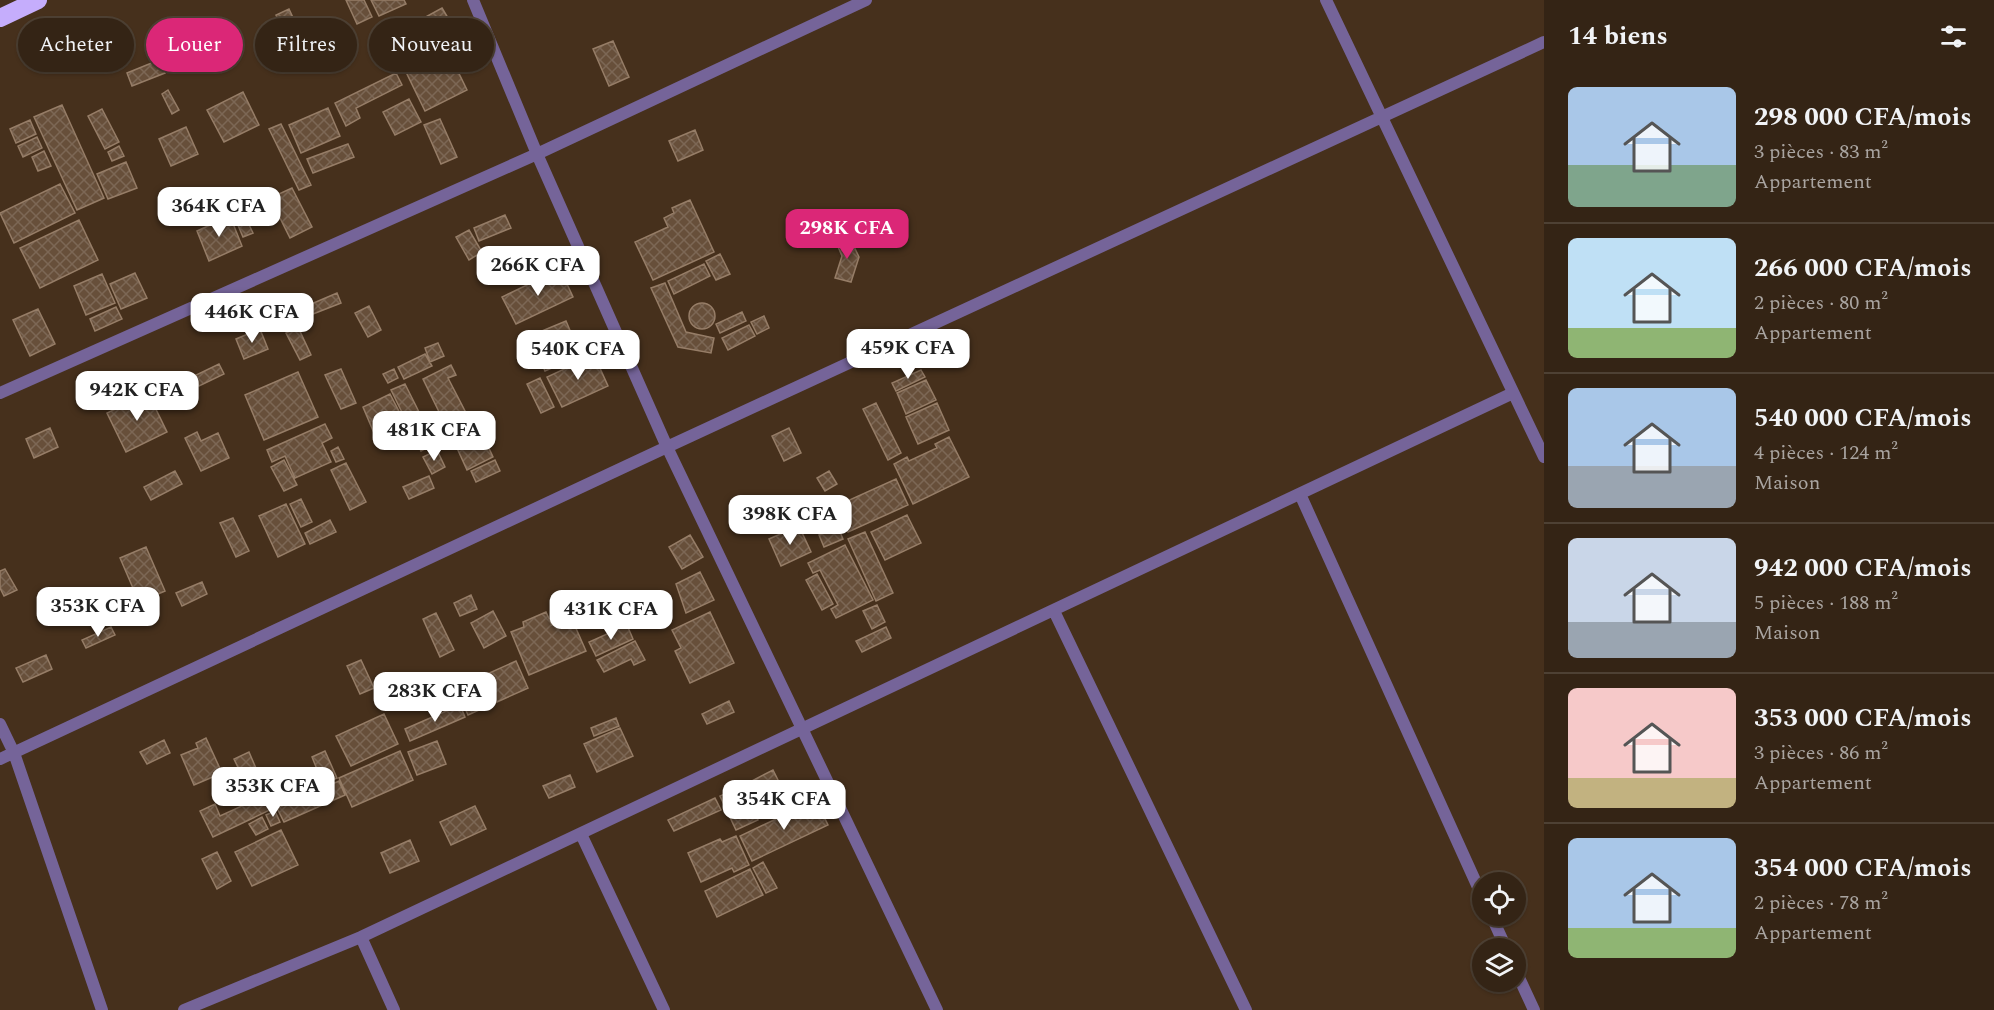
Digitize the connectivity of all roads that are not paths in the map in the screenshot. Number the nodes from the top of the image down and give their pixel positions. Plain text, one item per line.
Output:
1 (38, 0) edge
2 (473, 0) edge
3 (866, 0) edge
4 (1326, 0) edge
5 (0, 18) edge
6 (1544, 42) edge
7 (1383, 118) junction
8 (537, 154) junction
9 (0, 393) edge
10 (1513, 393) junction
11 (667, 447) junction
12 (1544, 457) edge
13 (1300, 494) junction
14 (1054, 611) junction
15 (0, 724) edge
16 (803, 729) junction
17 (14, 753) junction
18 (0, 759) edge
19 (581, 834) junction
20 (1472, 874) edge
21 (361, 937) junction
22 (1526, 992) edge
23 (102, 1010) edge
24 (184, 1010) edge
25 (394, 1010) edge
26 (664, 1010) edge
27 (937, 1010) edge
28 (1246, 1010) edge
29 (1534, 1010) edge

1 - 5 highway
2 - 8 street
3 - 8 street
4 - 7 street
6 - 7 street
7 - 10 street
7 - 11 street
8 - 9 street
8 - 11 street
10 - 12 street
10 - 13 street
11 - 16 street
11 - 17 street
13 - 14 street
13 - 20 street
14 - 16 street
14 - 28 street
15 - 17 street
16 - 19 street
16 - 27 street
17 - 18 street
17 - 23 street
19 - 21 street
19 - 26 street
21 - 24 street
21 - 25 street
22 - 29 street

